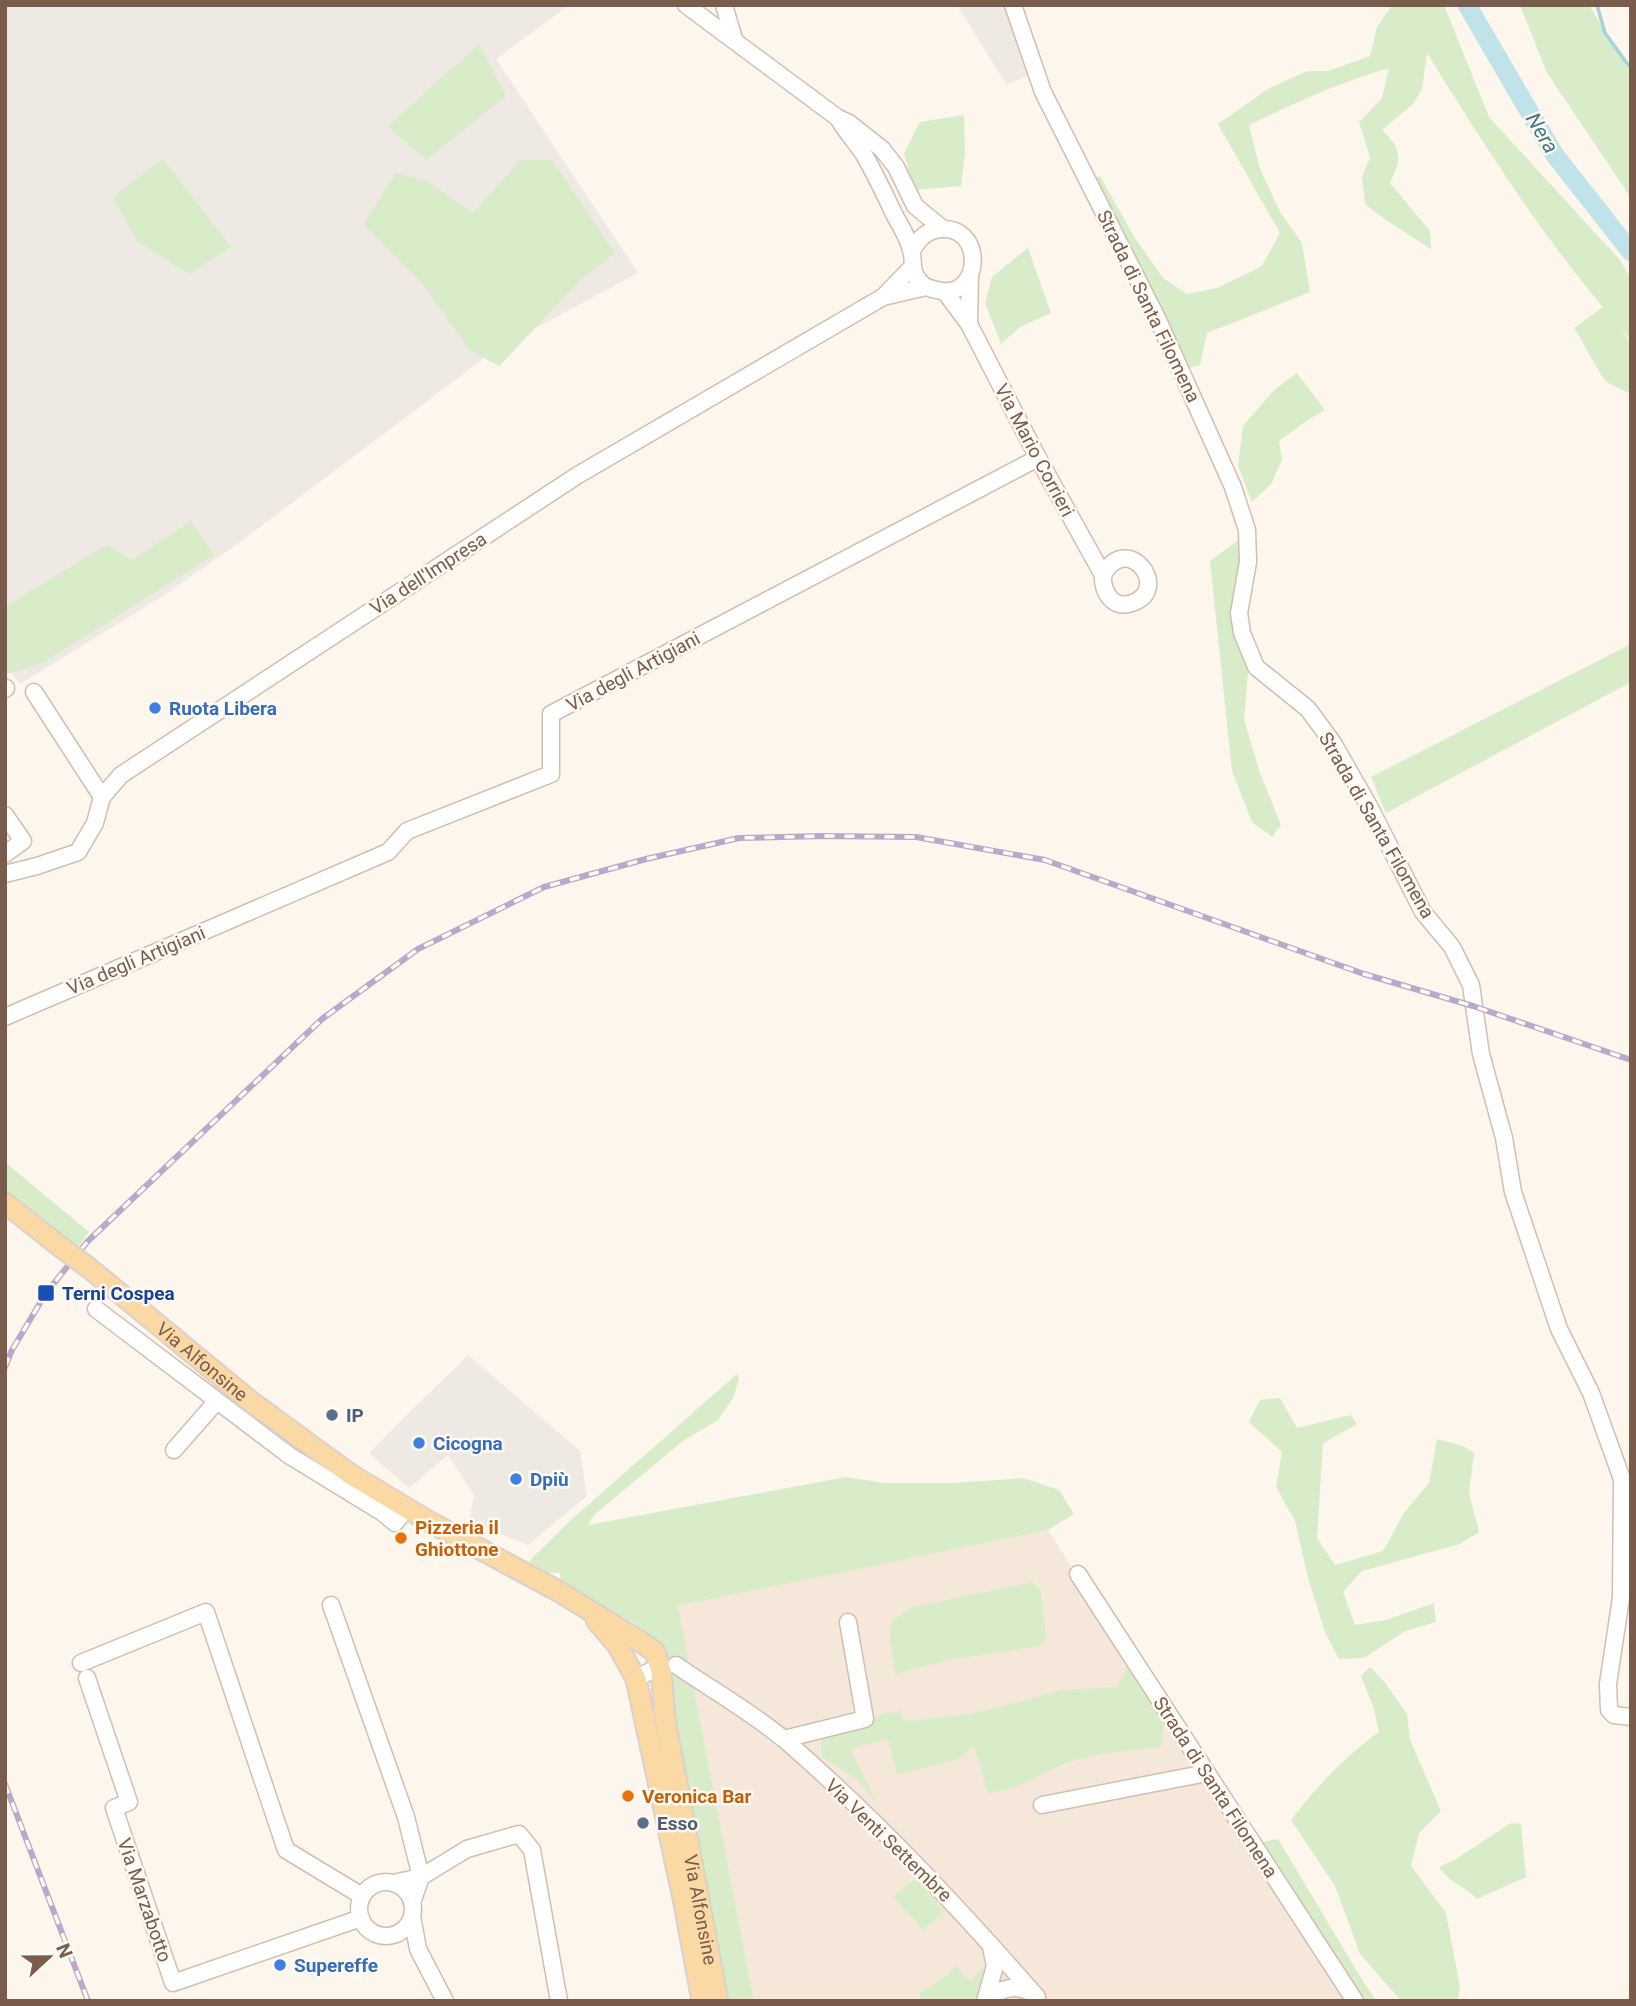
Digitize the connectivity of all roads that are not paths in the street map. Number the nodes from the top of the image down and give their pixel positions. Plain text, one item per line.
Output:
1 (686, 5) edge
2 (724, 5) edge
3 (1013, 5) edge
4 (734, 39) junction
5 (838, 118) junction
6 (895, 167) junction
7 (877, 180) junction
8 (943, 229) junction
9 (912, 259) junction
10 (970, 276) junction
11 (926, 287) junction
12 (944, 292) junction
13 (883, 297) junction
14 (969, 324) junction
15 (1038, 458) junction
16 (1103, 575) dead end
17 (34, 692) dead end
18 (102, 797) junction
19 (5, 816) edge
20 (5, 854) edge
21 (5, 874) edge
22 (5, 1017) edge
23 (5, 1203) edge
24 (96, 1309) dead end
25 (216, 1402) junction
26 (174, 1450) dead end
27 (407, 1508) junction
28 (1078, 1574) dead end
29 (331, 1605) dead end
30 (587, 1609) junction
31 (848, 1622) dead end
32 (669, 1668) junction
33 (636, 1679) junction
34 (1631, 1717) edge
35 (784, 1740) junction
36 (1207, 1773) junction
37 (1042, 1805) dead end
38 (421, 1877) junction
39 (393, 1883) junction
40 (362, 1896) junction
41 (412, 1910) junction
42 (360, 1918) junction
43 (397, 1934) junction
44 (991, 1944) junction
45 (418, 1949) junction
46 (1038, 1999) edge
47 (445, 2001) edge
48 (559, 2001) edge
49 (702, 2001) edge
50 (718, 2001) edge
51 (986, 2001) edge
52 (1355, 2001) edge

1 - 4 street, Via Mario Corrieri
2 - 4 street
3 - 34 street, Strada di Santa Filomena
4 - 5 street, Via Mario Corrieri
5 - 6 street, Via Mario Corrieri
5 - 7 street, Via Mario Corrieri
6 - 7 street
6 - 8 street, Via Mario Corrieri
7 - 9 street, Via Mario Corrieri
8 - 9 street
8 - 10 street, Via Mario Corrieri
9 - 11 street, Via Mario Corrieri
9 - 13 street, Via dell'Impresa
10 - 12 street
10 - 14 street, Via Mario Corrieri
11 - 12 street
11 - 13 street, Via dell'Impresa
12 - 14 street, Via Mario Corrieri
13 - 18 street, Via dell'Impresa
14 - 15 street, Via Mario Corrieri
15 - 16 street, Via Mario Corrieri
15 - 22 street, Via degli Artigiani
17 - 18 street
18 - 21 street, Via dell'Impresa
19 - 20 street
23 - 27 main road, Via Alfonsine, bridge
24 - 25 street, Via Alfonsine
25 - 26 street, Via Alfonsine
25 - 27 street, Via Alfonsine
27 - 30 main road, Via Alfonsine
28 - 36 street, Strada di Santa Filomena
29 - 38 street
30 - 32 main road, Via Alfonsine
30 - 33 main road, Via Alfonsine
31 - 35 street
32 - 33 street
32 - 35 street, Via Venti Settembre
32 - 50 main road, Via Alfonsine
33 - 49 main road, Via Alfonsine
35 - 44 street, Via Venti Settembre
36 - 37 street
36 - 52 street, Strada di Santa Filomena
38 - 39 street
38 - 41 street
38 - 48 street
39 - 40 street
39 - 41 street
40 - 42 street
40 - 42 street, Via Marzabotto
41 - 43 street
41 - 45 street
42 - 43 street
43 - 45 street
44 - 46 street, Via Venti Settembre
44 - 51 street, Via Venti Settembre
45 - 47 street
46 - 51 street, Via Venti Settembre

